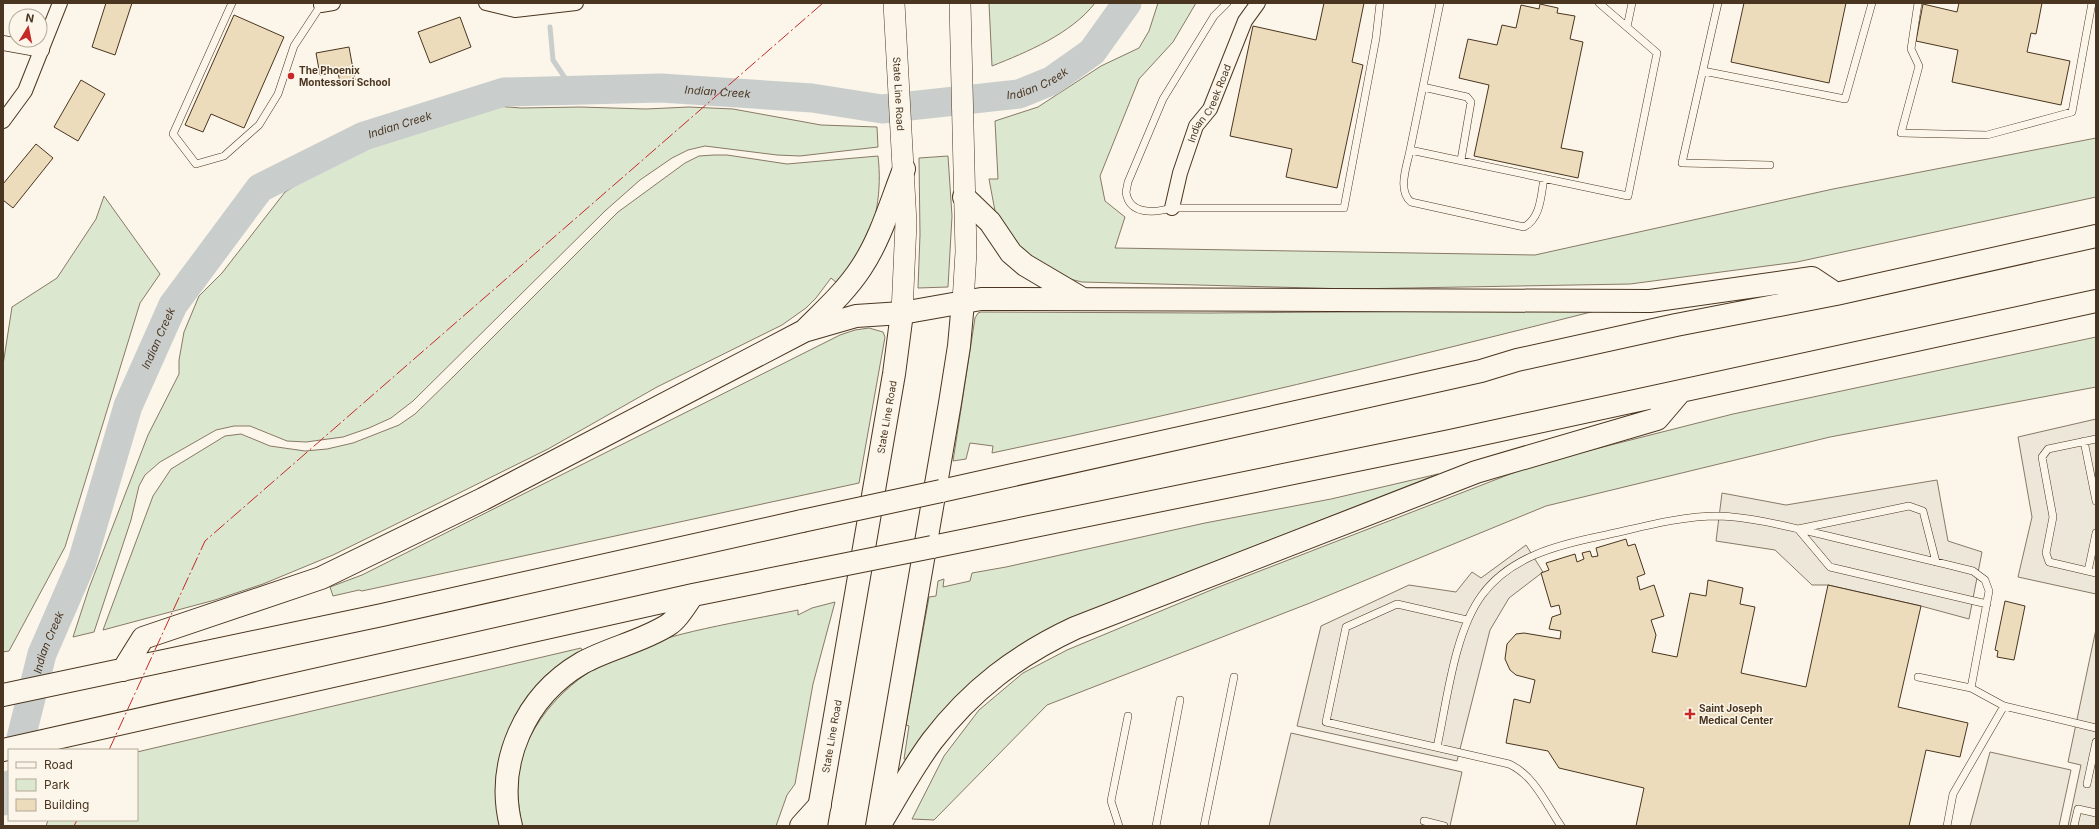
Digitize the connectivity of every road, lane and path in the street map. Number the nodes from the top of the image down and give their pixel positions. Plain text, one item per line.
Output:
1 (60, 3) edge
2 (232, 3) edge
3 (486, 3) edge
4 (576, 3) edge
5 (894, 3) edge
6 (960, 3) edge
7 (1227, 3) edge
8 (1258, 3) edge
9 (1380, 3) edge
10 (1440, 3) edge
11 (1599, 3) edge
12 (1632, 3) edge
13 (1718, 3) edge
14 (1872, 3) edge
15 (1918, 3) edge
16 (2092, 3) edge
17 (325, 4) edge
18 (521, 6) edge
19 (1627, 27) junction
20 (3, 43) edge
21 (42, 50) junction
22 (1703, 71) junction
23 (1423, 87) junction
24 (3, 121) edge
25 (1410, 150) junction
26 (1461, 160) junction
27 (1770, 166) dead end
28 (904, 169) junction
29 (1544, 178) junction
30 (964, 197) junction
31 (1172, 208) junction
32 (2096, 236) edge
33 (1836, 294) junction
34 (1084, 300) junction
35 (2096, 301) edge
36 (963, 302) junction
37 (902, 313) junction
38 (804, 331) junction
39 (1680, 392) junction
40 (2096, 439) edge
41 (2084, 441) junction
42 (2096, 501) edge
43 (1798, 529) junction
44 (2096, 533) edge
45 (1936, 562) junction
46 (2088, 571) junction
47 (2096, 573) edge
48 (693, 595) junction
49 (1987, 604) junction
50 (1467, 620) junction
51 (114, 672) junction
52 (1234, 677) dead end
53 (1918, 677) dead end
54 (1970, 688) junction
55 (3, 695) edge
56 (1180, 700) dead end
57 (2004, 706) junction
58 (1128, 716) dead end
59 (2096, 728) edge
60 (2096, 742) edge
61 (1437, 747) junction
62 (3, 750) edge
63 (2087, 784) dead end
64 (820, 805) junction
65 (2096, 813) edge
66 (1424, 821) dead end
67 (511, 826) edge
68 (801, 826) edge
69 (816, 826) edge
70 (878, 826) edge
71 (1119, 826) edge
72 (1156, 826) edge
73 (1204, 826) edge
74 (1444, 826) edge
75 (1561, 826) edge
76 (1947, 826) edge
77 (2074, 826) edge

1 - 21 street
2 - 17 lane
3 - 18 street
4 - 18 street
5 - 28 main road, State Line Road
6 - 30 main road
7 - 31 lane
8 - 31 street, Indian Creek Road
9 - 31 lane
10 - 23 lane
11 - 19 lane
12 - 19 lane
13 - 22 lane
14 - 22 lane
15 - 16 lane
19 - 29 lane
20 - 21 street
21 - 24 street
22 - 27 lane
23 - 25 lane
23 - 26 lane
25 - 26 lane
25 - 29 lane
26 - 29 lane
28 - 37 main road, State Line Road
28 - 38 main road
30 - 34 main road
30 - 36 main road
32 - 33 main road
33 - 34 main road
33 - 51 main road, bridge
34 - 36 main road
35 - 39 main road
36 - 37 main road
36 - 70 main road
37 - 38 main road
37 - 64 main road, State Line Road
38 - 51 main road
39 - 48 main road, bridge
39 - 70 main road
40 - 41 lane
41 - 42 lane
41 - 46 lane
43 - 45 lane
43 - 45 lane
43 - 49 lane
43 - 50 lane
44 - 46 lane
45 - 49 lane
46 - 47 lane
48 - 62 main road
48 - 67 main road
49 - 54 lane
50 - 61 lane
50 - 61 lane
51 - 55 main road
52 - 73 lane
53 - 54 lane
54 - 57 lane
56 - 72 lane
57 - 59 lane
57 - 76 lane
58 - 71 lane
60 - 63 lane
61 - 75 lane
64 - 68 main road
64 - 69 main road, State Line Road
65 - 77 lane
66 - 74 lane

